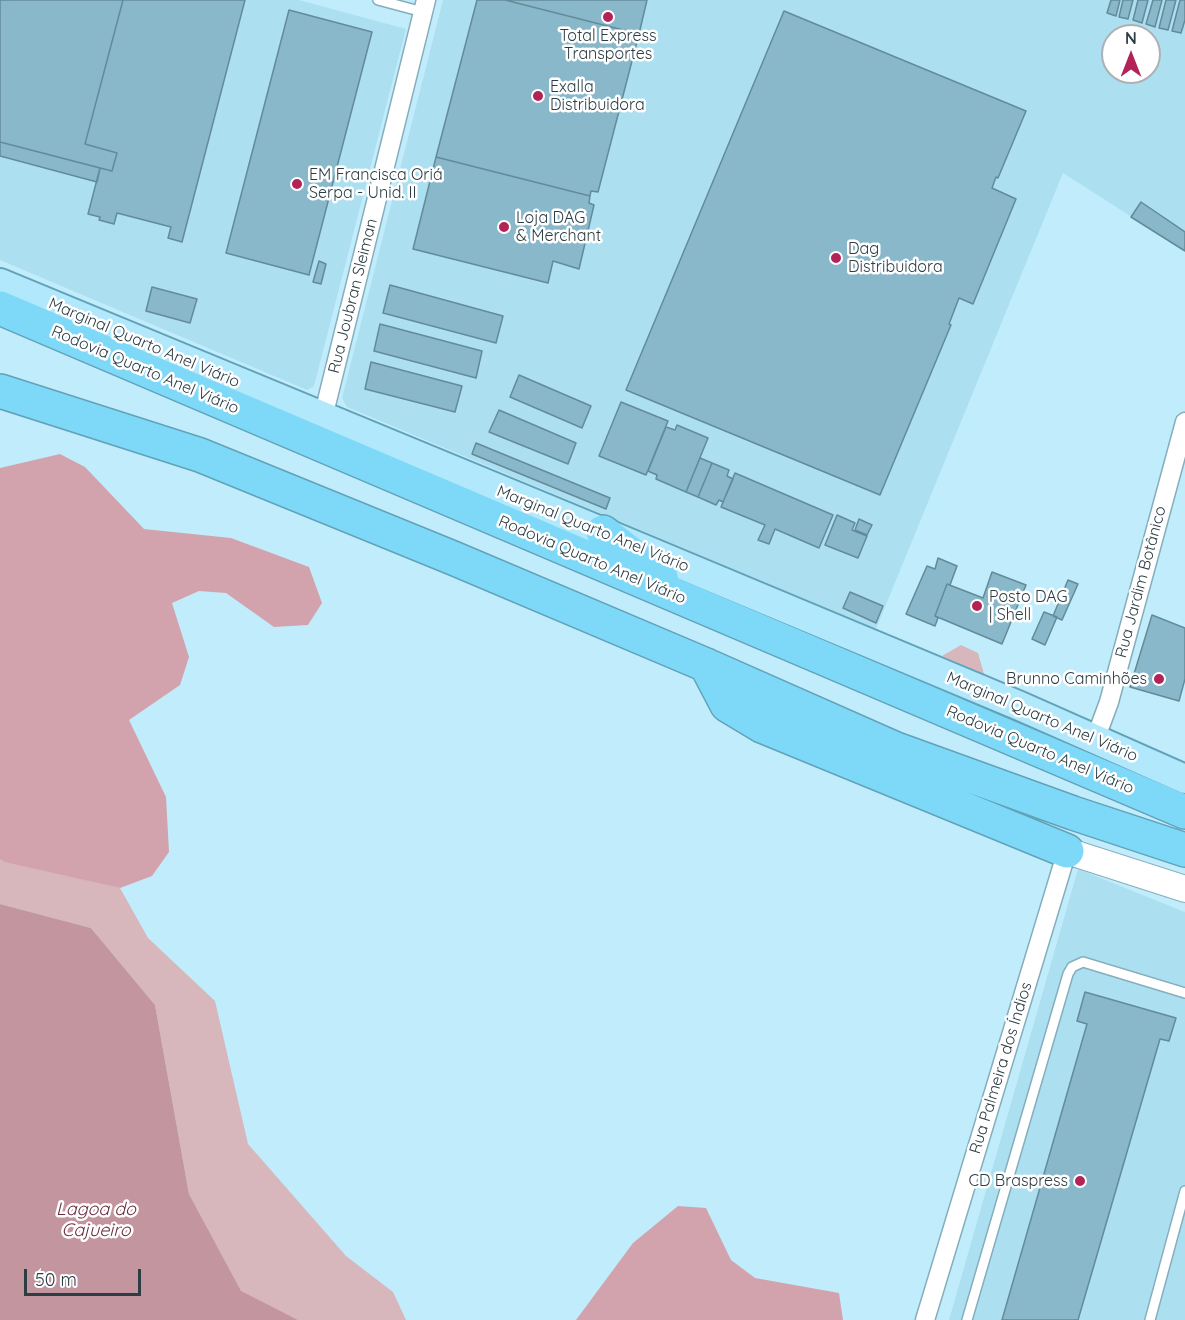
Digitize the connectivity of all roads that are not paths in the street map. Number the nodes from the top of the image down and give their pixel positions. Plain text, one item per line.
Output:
1 (378, 0) edge
2 (424, 6) edge
3 (0, 283) edge
4 (0, 308) edge
5 (0, 391) edge
6 (323, 417) junction
7 (1185, 422) edge
8 (603, 532) junction
9 (706, 609) junction
10 (706, 665) junction
11 (1090, 755) junction
12 (1185, 779) edge
13 (1185, 812) edge
14 (1073, 813) junction
15 (1185, 850) edge
16 (1067, 851) junction
17 (1185, 889) edge
18 (1185, 993) edge
19 (1185, 1191) edge
20 (925, 1320) edge
21 (967, 1320) edge
22 (1150, 1320) edge

1 - 2 lane
2 - 6 street, Rua Joubran Sleiman
3 - 6 main road, Marginal Quarto Anel Viário
4 - 9 highway, Rodovia Quarto Anel Viário
5 - 10 highway
6 - 8 main road, Marginal Quarto Anel Viário
7 - 11 street, Rua Jardim Botânico
8 - 9 highway
8 - 11 main road, Marginal Quarto Anel Viário
9 - 11 highway, Rodovia Quarto Anel Viário
10 - 14 highway
10 - 16 highway
11 - 12 main road, Marginal Quarto Anel Viário
11 - 13 highway, Rodovia Quarto Anel Viário
11 - 14 highway
14 - 15 highway
16 - 17 street
16 - 20 street, Rua Palmeira dos Índios
18 - 21 lane
19 - 22 lane

